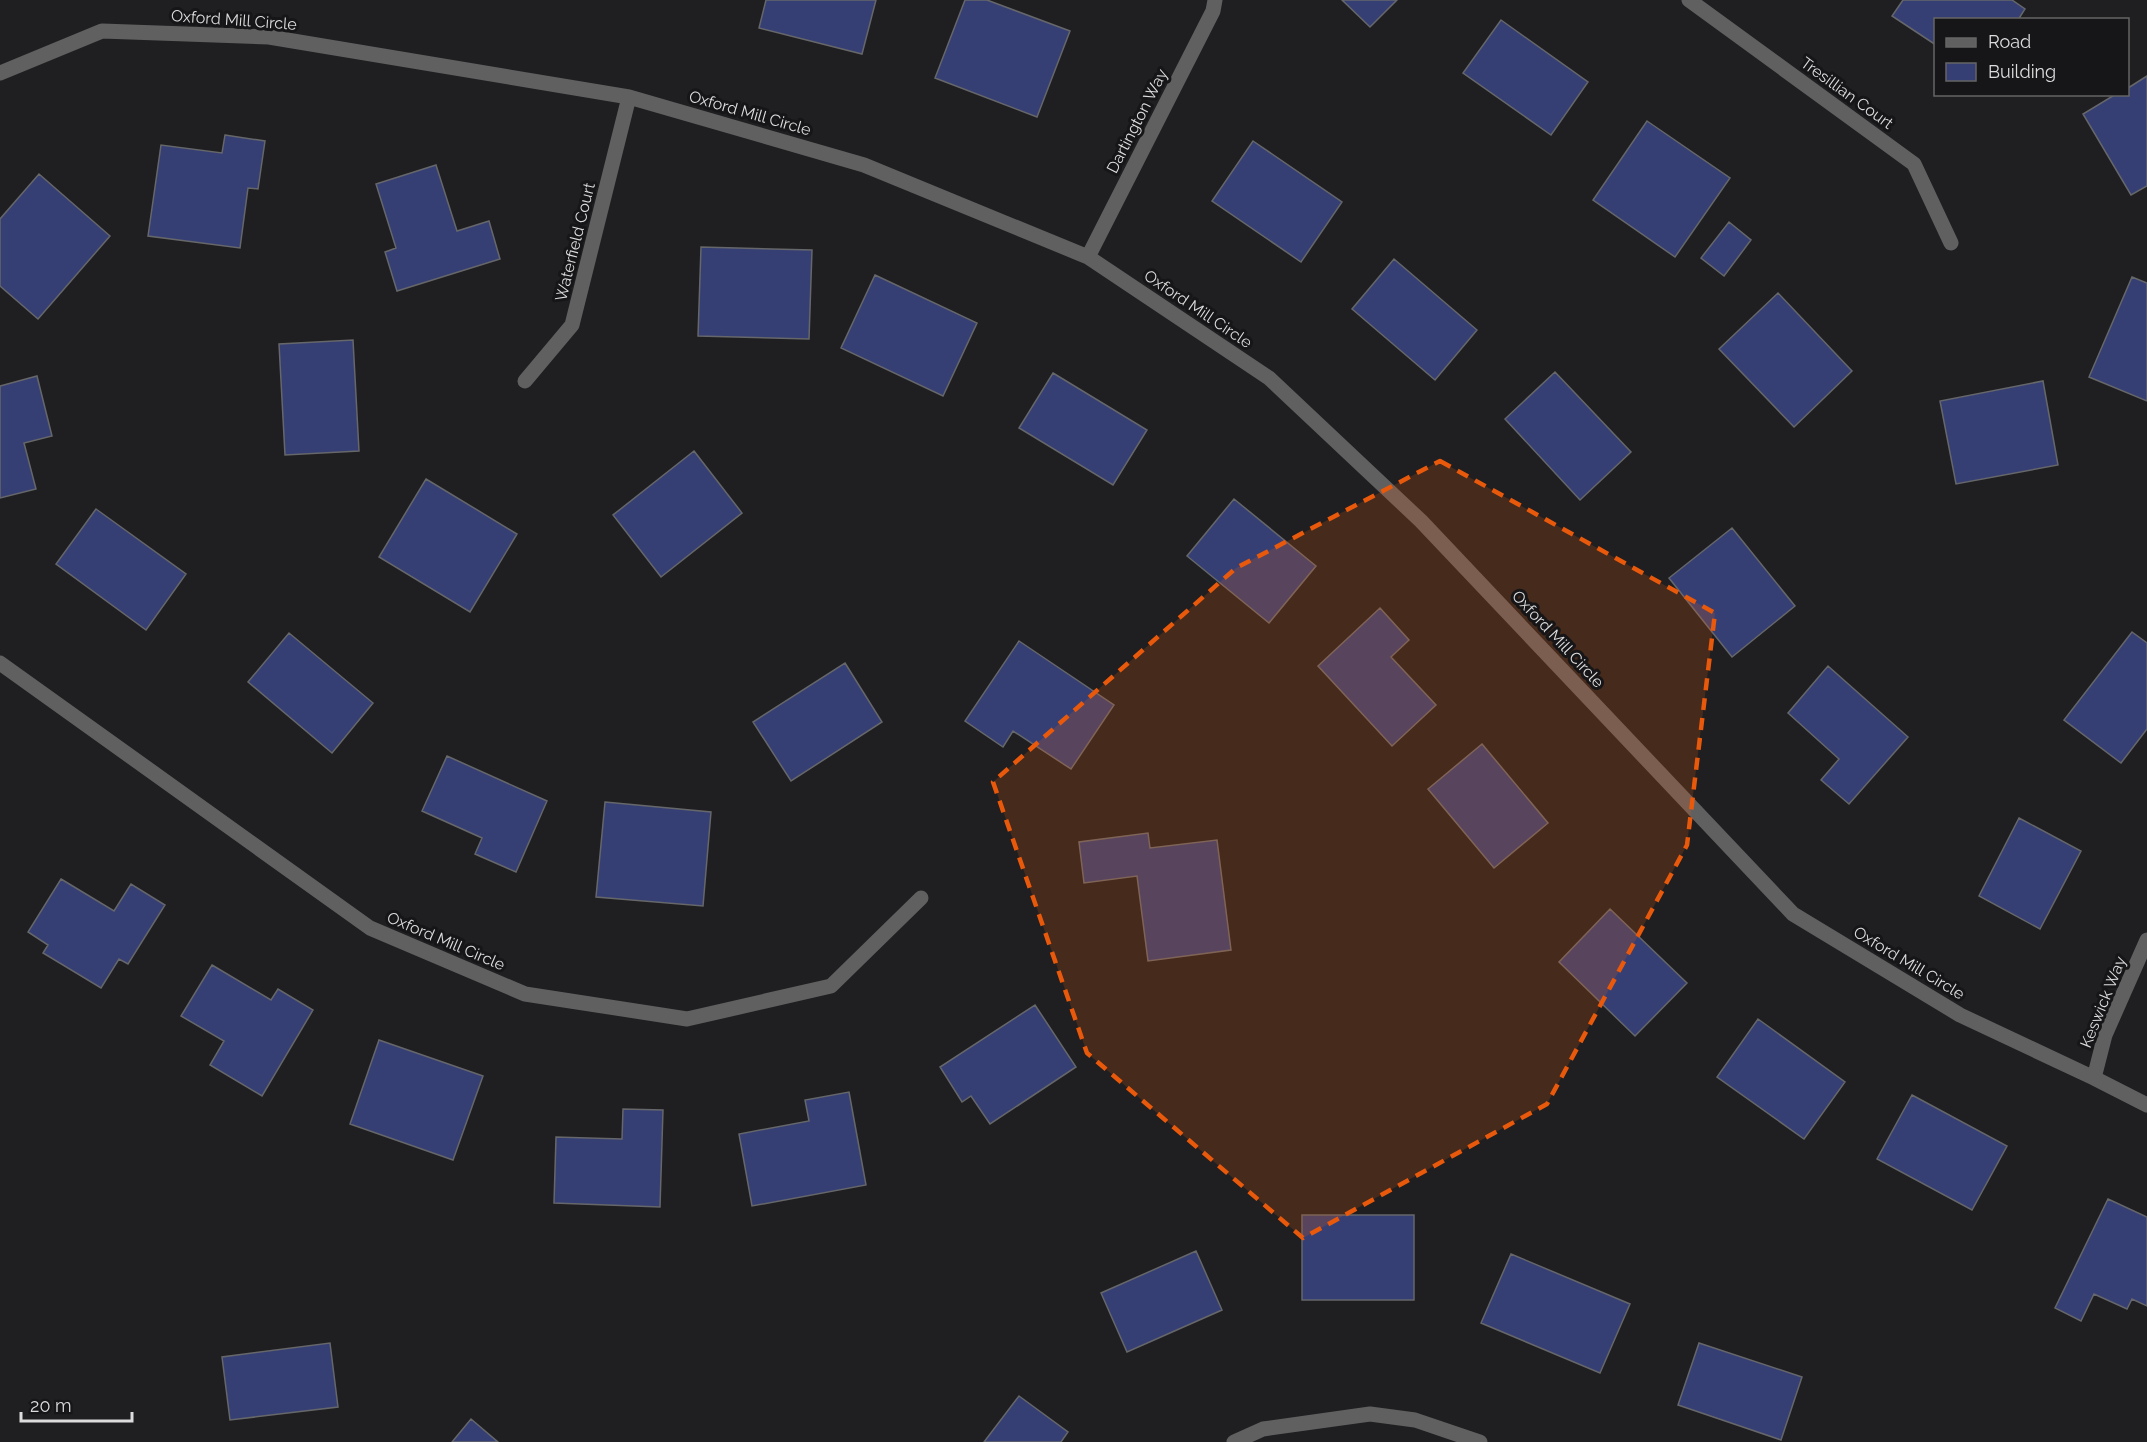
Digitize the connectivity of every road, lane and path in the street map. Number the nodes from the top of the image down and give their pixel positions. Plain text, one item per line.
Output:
1 (1215, 0) edge
2 (1689, 0) edge
3 (0, 73) edge
4 (629, 97) junction
5 (1951, 243) dead end
6 (1088, 257) junction
7 (525, 381) dead end
8 (0, 663) edge
9 (921, 898) dead end
10 (2147, 940) edge
11 (2094, 1078) junction
12 (2147, 1105) edge
13 (1234, 1442) edge
14 (1480, 1442) edge

1 - 6 street, Dartington Way
2 - 5 street, Tresillian Court
3 - 4 street, Oxford Mill Circle
4 - 6 street, Oxford Mill Circle
4 - 7 street, Waterfield Court
6 - 11 street, Oxford Mill Circle
8 - 9 street, Oxford Mill Circle
10 - 11 street, Keswick Way
11 - 12 street, Oxford Mill Circle
13 - 14 street

